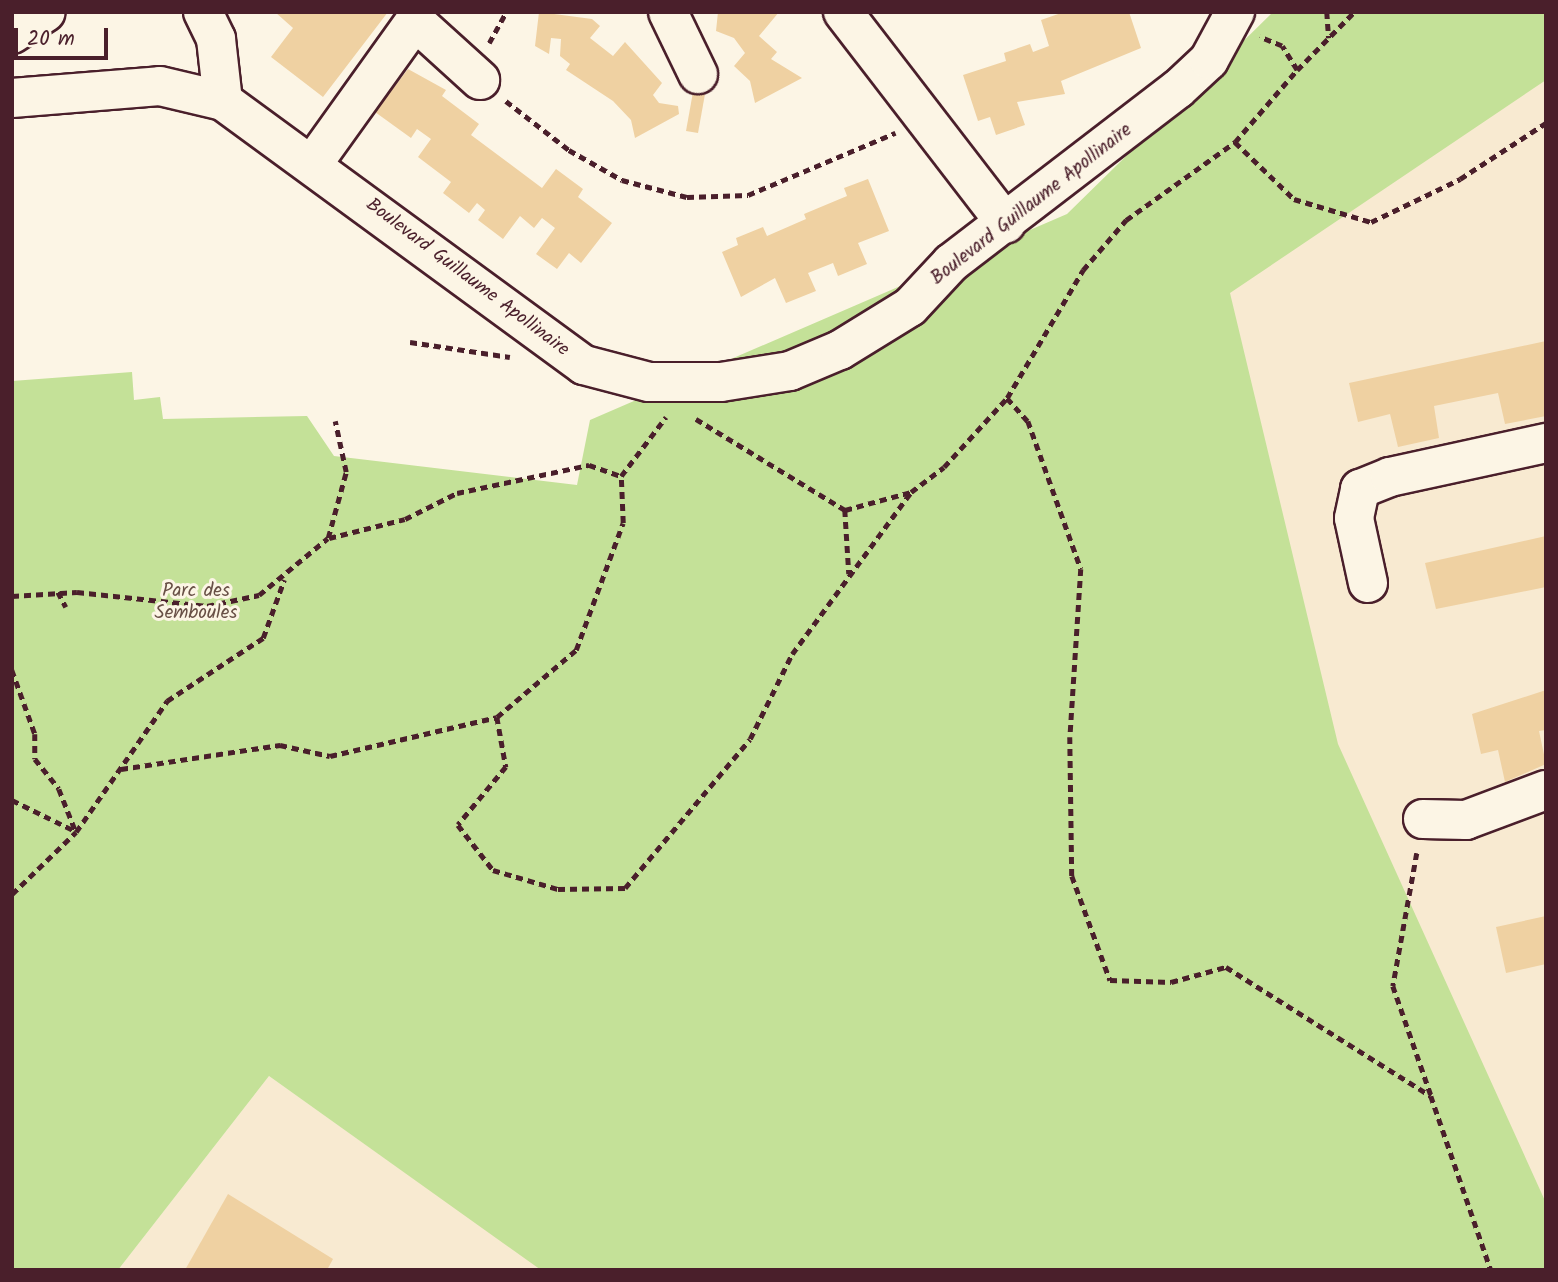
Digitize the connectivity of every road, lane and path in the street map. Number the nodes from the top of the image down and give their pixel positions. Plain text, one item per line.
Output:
1 (46, 12) edge
2 (204, 12) edge
3 (668, 12) edge
4 (843, 12) edge
5 (1326, 12) edge
6 (1354, 12) edge
7 (1233, 19) edge
8 (12, 34) edge
9 (1329, 38) junction
10 (1297, 70) junction
11 (698, 74) dead end
12 (480, 80) joint
13 (12, 98) edge
14 (223, 101) junction
15 (928, 118) junction
16 (1546, 123) edge
17 (1235, 142) junction
18 (314, 162) junction
19 (1006, 223) junction
20 (410, 342) dead end
21 (521, 358) dead end
22 (680, 394) junction
23 (1007, 398) junction
24 (335, 421) dead end
25 (1546, 443) edge
26 (621, 475) junction
27 (911, 492) junction
28 (845, 510) junction
29 (328, 538) junction
30 (849, 574) junction
31 (285, 580) junction
32 (1368, 583) dead end
33 (58, 591) junction
34 (12, 596) edge
35 (66, 607) dead end
36 (12, 670) edge
37 (497, 717) junction
38 (121, 769) junction
39 (1546, 790) edge
40 (12, 800) edge
41 (1423, 819) joint
42 (76, 832) junction
43 (12, 894) edge
44 (1432, 1096) junction
45 (1491, 1270) edge

1 - 8 street
2 - 14 street
3 - 11 street
4 - 15 street
5 - 9 path
6 - 9 path
7 - 10 path
7 - 19 street, Boulevard Guillaume Apollinaire
9 - 10 path
10 - 17 path
12 - 15 path
12 - 18 street
13 - 14 street, Boulevard Guillaume Apollinaire
14 - 18 street, Boulevard Guillaume Apollinaire
15 - 19 street
16 - 17 path
17 - 23 path
18 - 22 street, Boulevard Guillaume Apollinaire
19 - 22 street, Boulevard Guillaume Apollinaire
20 - 21 path
22 - 26 path
22 - 28 path
23 - 27 path
23 - 44 path
24 - 29 path
25 - 32 street
26 - 29 path
26 - 37 path
27 - 28 path
27 - 30 path
28 - 30 path
29 - 31 path
30 - 37 path
31 - 33 path
31 - 38 path
33 - 34 path
33 - 35 path
36 - 42 path
37 - 38 path
38 - 42 path
39 - 41 street
40 - 42 path
41 - 44 path
42 - 43 path
44 - 45 path

